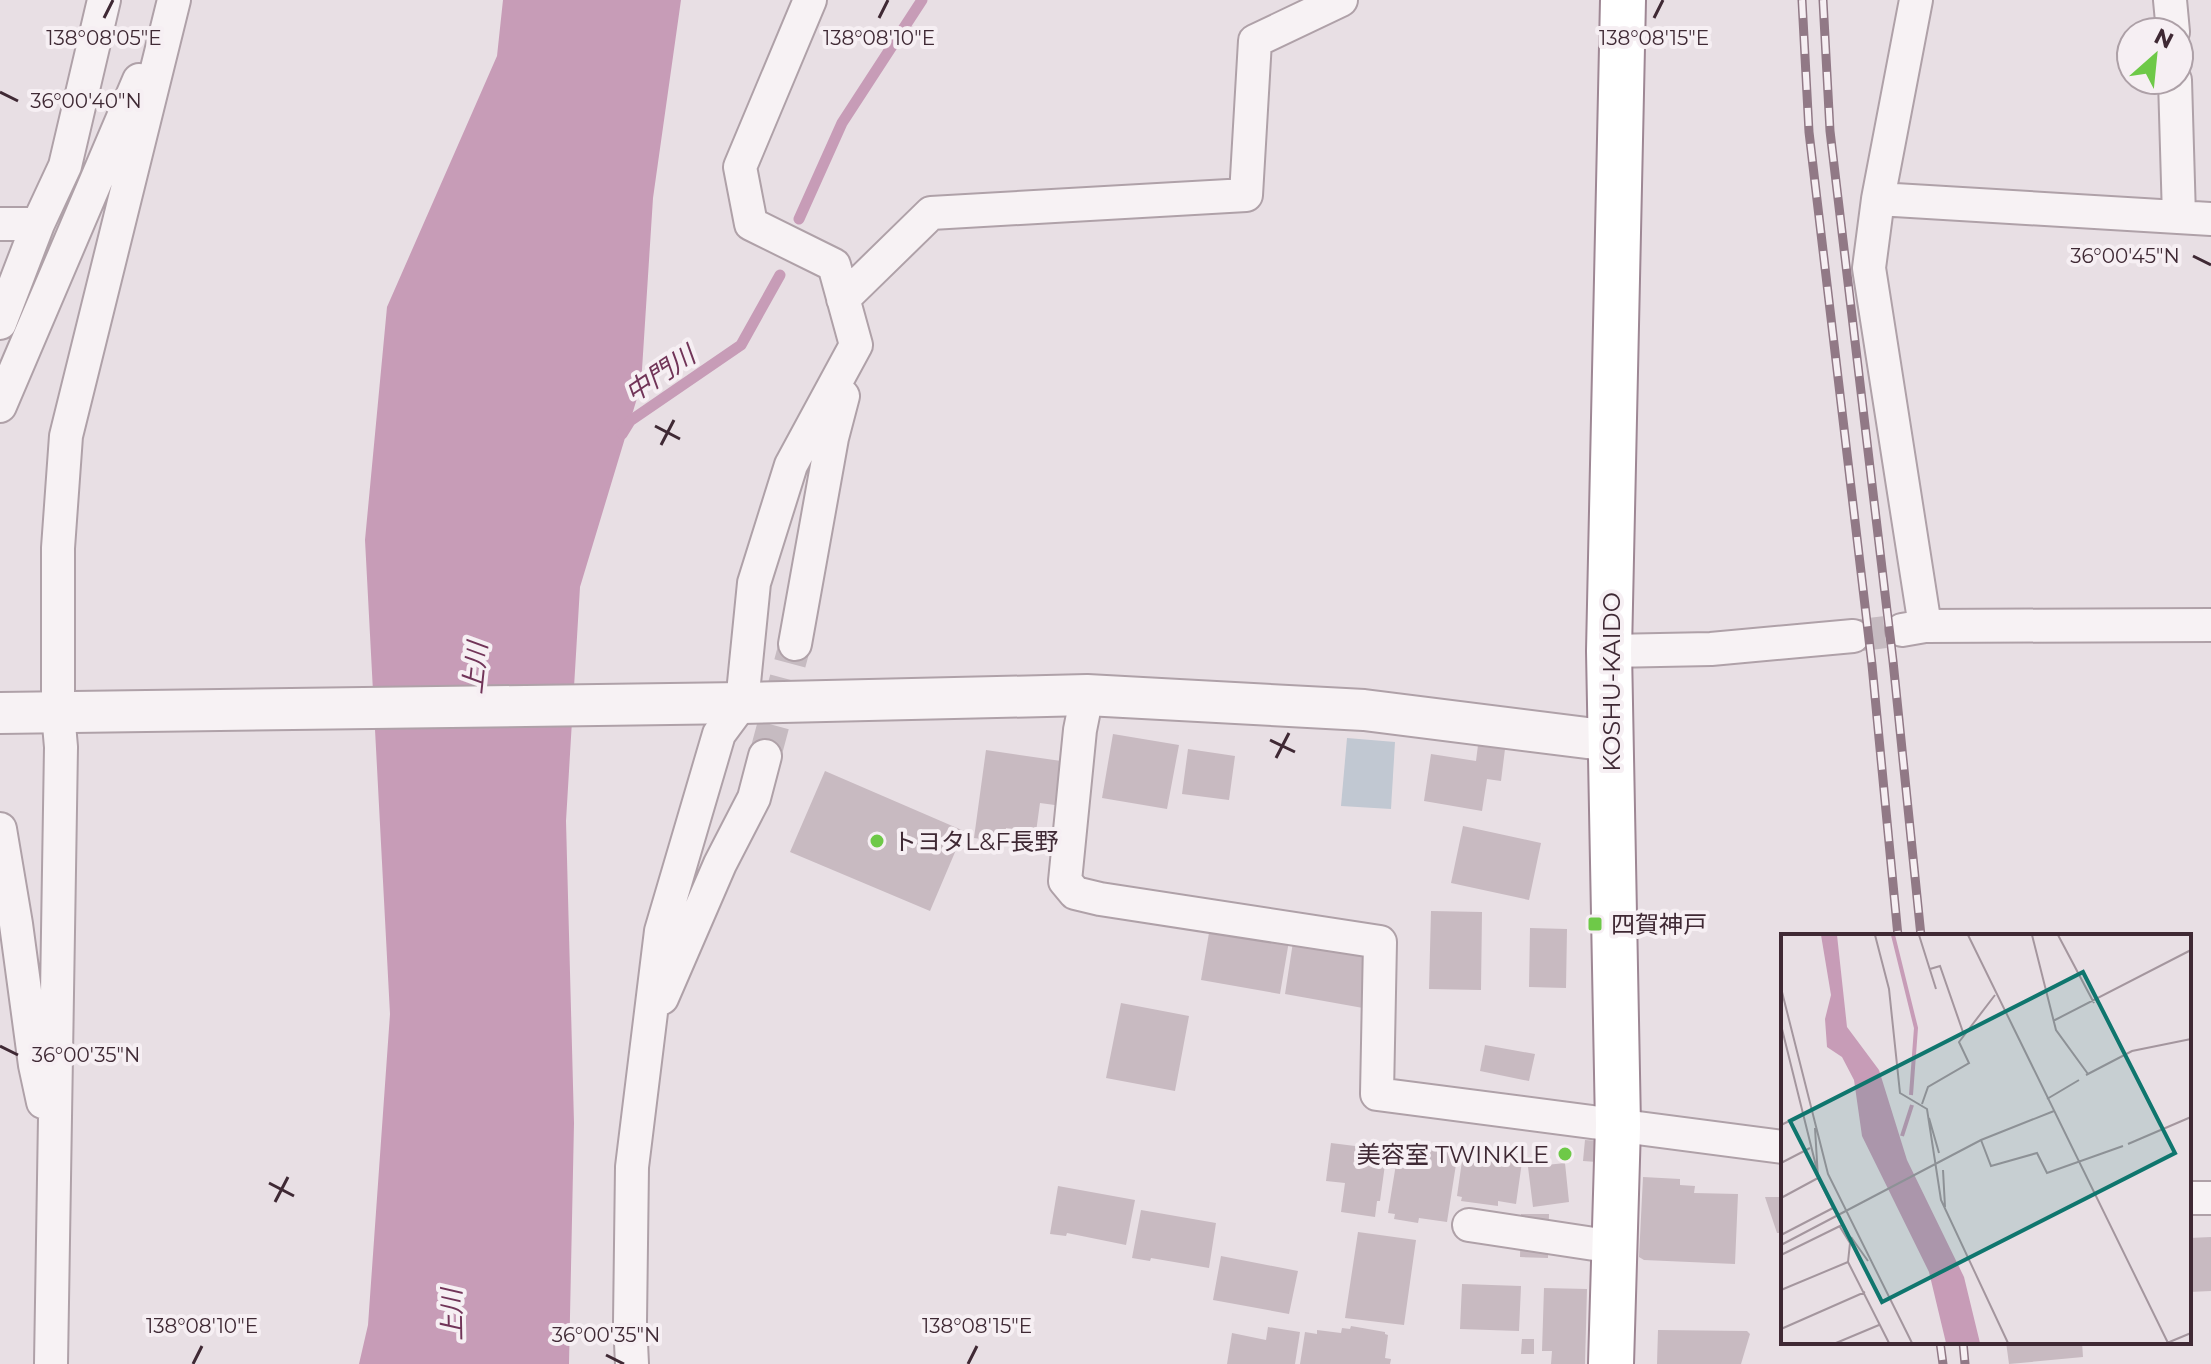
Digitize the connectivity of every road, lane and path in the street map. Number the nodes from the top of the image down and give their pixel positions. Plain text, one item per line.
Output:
1 (104, 0) edge
2 (174, 0) edge
3 (810, 0) edge
4 (1341, 0) edge
5 (1623, 0) edge
6 (1916, 0) edge
7 (1302, 9) edge
8 (2177, 96) edge
9 (1878, 199) junction
10 (2195, 218) edge
11 (0, 224) edge
12 (38, 224) junction
13 (843, 299) junction
14 (0, 323) edge
15 (856, 345) junction
16 (0, 392) edge
17 (2211, 625) edge
18 (1853, 636) tunnel mouth
19 (795, 644) tunnel mouth
20 (1609, 651) junction
21 (1087, 695) junction
22 (729, 703) junction
23 (0, 713) edge
24 (66, 713) junction
25 (1611, 741) junction
26 (765, 756) tunnel mouth
27 (0, 829) edge
28 (647, 1034) junction
29 (1618, 1126) junction
30 (1781, 1147) edge
31 (54, 1149) junction
32 (1469, 1225) dead end
33 (1614, 1247) junction
34 (51, 1364) edge
35 (632, 1364) edge
36 (1611, 1364) edge

1 - 12 street
2 - 16 street
2 - 24 street
3 - 13 street
4 - 7 street
5 - 20 highway, KOSHU-KAIDO
6 - 9 street
7 - 13 street
8 - 10 street
9 - 10 street
9 - 17 street
11 - 12 street
12 - 14 street
13 - 15 street
15 - 19 street
15 - 22 street
18 - 20 street
20 - 25 highway, KOSHU-KAIDO
21 - 22 street
21 - 25 street
21 - 29 street
22 - 24 street
22 - 28 street
23 - 24 street
24 - 31 street
25 - 29 highway, KOSHU-KAIDO
26 - 28 street
27 - 31 street
28 - 35 street
29 - 30 street
29 - 33 highway, KOSHU-KAIDO
31 - 34 street
32 - 33 street
33 - 36 highway, KOSHU-KAIDO

